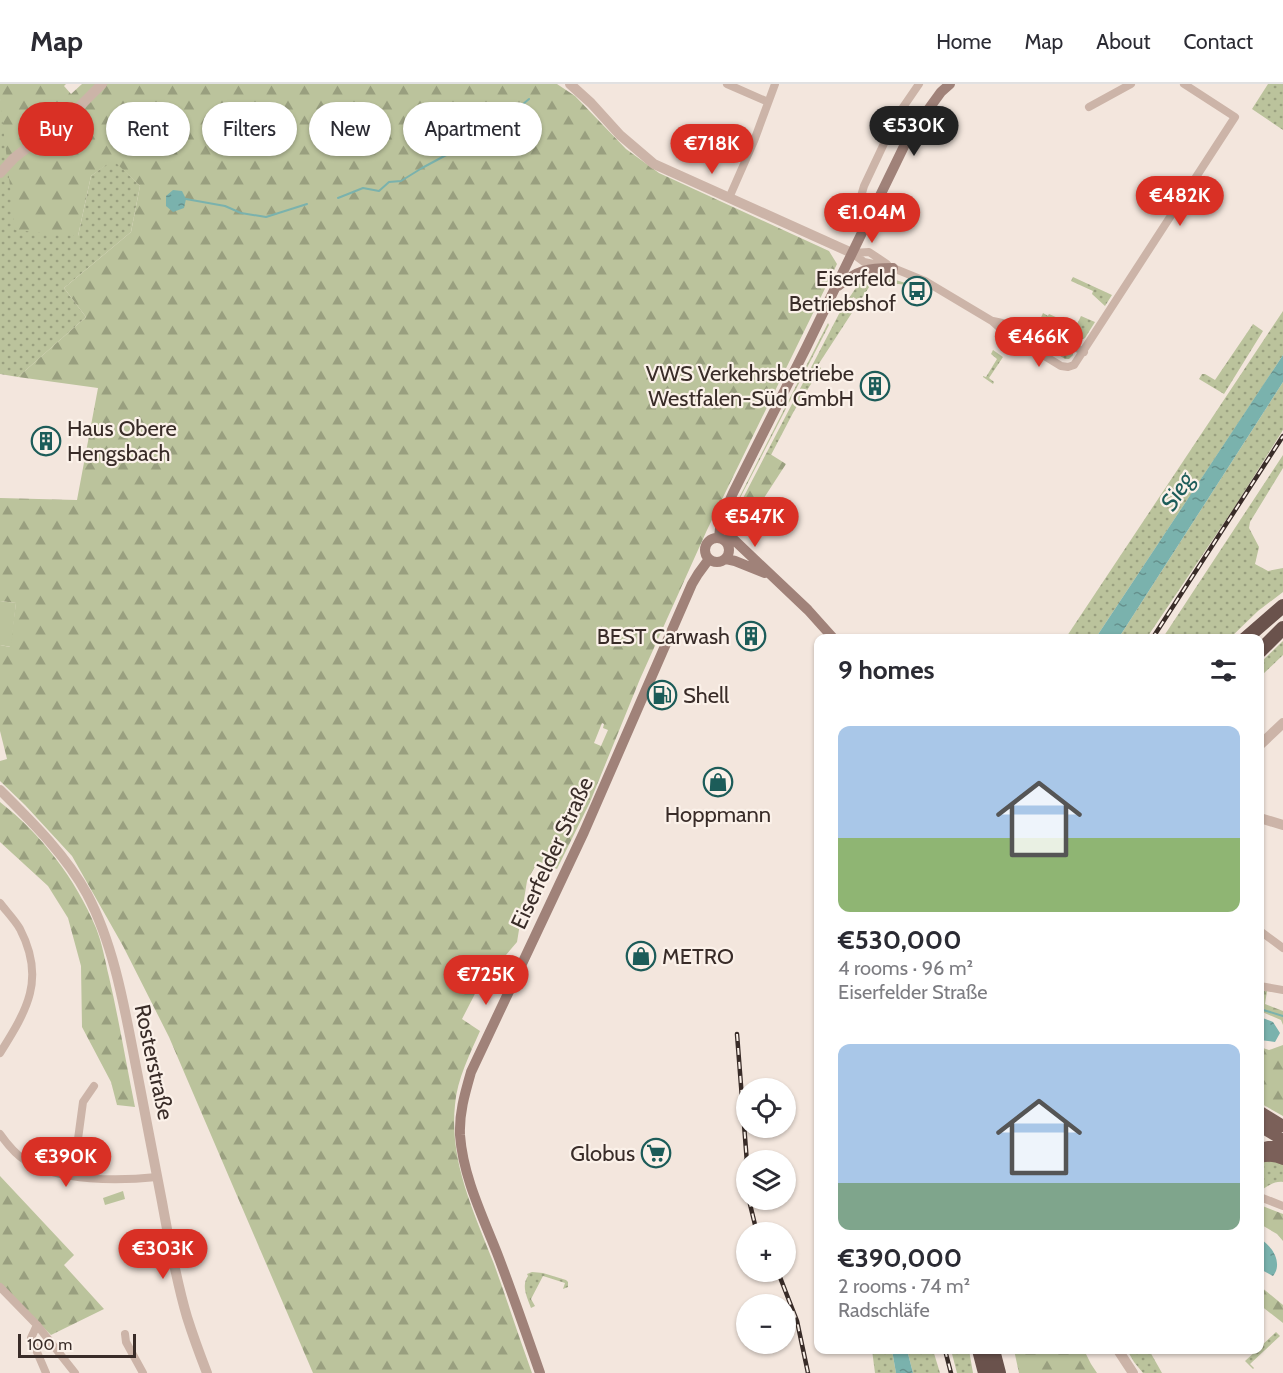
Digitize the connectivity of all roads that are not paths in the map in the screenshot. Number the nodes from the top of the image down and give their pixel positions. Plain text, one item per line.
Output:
1 (102, 84) edge
2 (570, 84) edge
3 (728, 84) edge
4 (776, 84) edge
5 (919, 84) edge
6 (950, 84) edge
7 (1131, 84) edge
8 (1184, 84) edge
9 (768, 102) junction
10 (1089, 107) dead end
11 (0, 173) edge
12 (729, 198) junction
13 (871, 214) junction
14 (852, 253) junction
15 (893, 268) junction
16 (835, 288) junction
17 (992, 321) junction
18 (1084, 352) junction
19 (733, 493) junction
20 (719, 537) junction
21 (728, 555) junction
22 (709, 559) junction
23 (770, 575) junction
24 (1283, 606) edge
25 (1283, 626) edge
26 (830, 634) edge
27 (1251, 634) edge
28 (1264, 640) edge
29 (1264, 647) edge
30 (1283, 723) edge
31 (1264, 741) edge
32 (0, 790) edge
33 (1264, 819) edge
34 (1283, 825) edge
35 (0, 903) edge
36 (1264, 934) edge
37 (1283, 948) edge
38 (1264, 987) edge
39 (1283, 990) edge
40 (0, 1053) edge
41 (94, 1086) dead end
42 (1264, 1122) edge
43 (1264, 1124) edge
44 (1283, 1126) edge
45 (0, 1134) edge
46 (1283, 1140) edge
47 (1283, 1147) edge
48 (1264, 1148) edge
49 (1264, 1156) edge
50 (1283, 1159) edge
51 (73, 1176) junction
52 (157, 1177) junction
53 (1264, 1199) edge
54 (1283, 1206) edge
55 (0, 1287) edge
56 (37, 1325) junction
57 (125, 1334) dead end
58 (980, 1354) edge
59 (996, 1354) edge
60 (1121, 1354) edge
61 (46, 1373) edge
62 (75, 1373) edge
63 (143, 1373) edge
64 (207, 1373) edge
65 (540, 1373) edge
66 (985, 1373) edge
67 (999, 1373) edge
68 (1133, 1373) edge

1 - 11 street
2 - 12 street
3 - 9 street
4 - 9 street
5 - 13 street
6 - 13 main road, Eiserfelder Straße
7 - 10 street
8 - 18 street
9 - 12 street
12 - 14 street
13 - 14 main road, Eiserfelder Straße
14 - 15 street
14 - 16 main road, Eiserfelder Straße
15 - 16 main road
15 - 17 street
16 - 19 main road, Eiserfelder Straße
17 - 18 street
17 - 18 street
19 - 20 main road, Eiserfelder Straße
19 - 23 main road
20 - 21 main road
20 - 22 main road, Eiserfelder Straße
21 - 22 main road
21 - 23 main road
22 - 65 main road, Eiserfelder Straße
23 - 26 main road
24 - 27 highway
25 - 28 highway
25 - 29 highway
30 - 31 street
32 - 52 street, Rosterstraße
33 - 34 street
35 - 40 street
36 - 37 street
38 - 39 street
41 - 51 street
42 - 44 main road
43 - 46 main road
45 - 51 street
47 - 48 main road
49 - 50 main road
51 - 52 street
52 - 64 street, Rosterstraße
53 - 54 street
55 - 56 street
56 - 61 street
56 - 62 street
57 - 63 street
58 - 66 highway
59 - 67 highway
60 - 68 street

